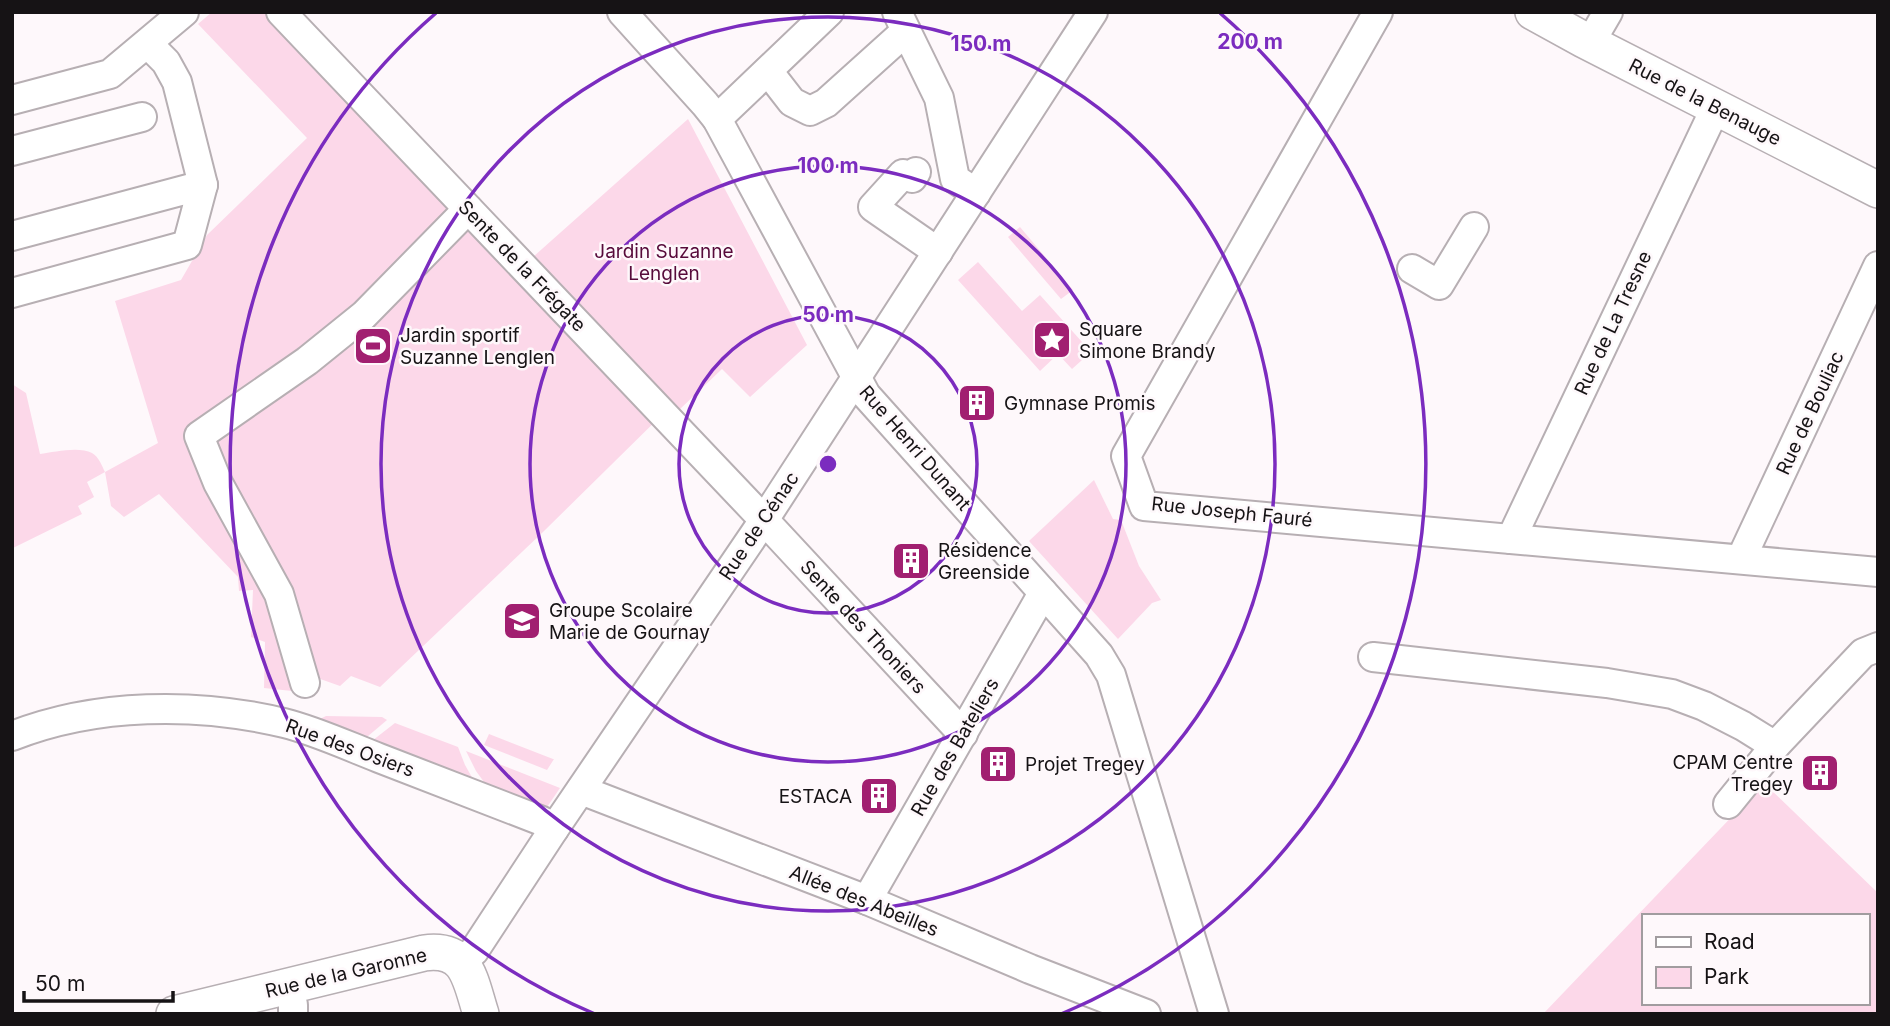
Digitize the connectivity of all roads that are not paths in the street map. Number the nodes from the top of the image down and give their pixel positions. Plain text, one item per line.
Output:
1 (184, 12) edge
2 (281, 12) edge
3 (622, 12) edge
4 (829, 12) edge
5 (1093, 12) edge
6 (1378, 12) edge
7 (1533, 12) edge
8 (1608, 12) edge
9 (901, 22) edge
10 (1590, 43) junction
11 (148, 44) junction
12 (768, 71) junction
13 (12, 100) edge
14 (1716, 107) junction
15 (142, 117) dead end
16 (717, 120) junction
17 (12, 151) edge
18 (916, 172) dead end
19 (202, 185) junction
20 (1878, 190) edge
21 (976, 193) junction
22 (468, 209) junction
23 (1474, 227) dead end
24 (12, 236) edge
25 (938, 251) junction
26 (1878, 266) edge
27 (1412, 269) dead end
28 (12, 293) edge
29 (856, 378) junction
30 (764, 520) junction
31 (1511, 539) junction
32 (1741, 559) junction
33 (1878, 572) edge
34 (1043, 593) junction
35 (1878, 647) edge
36 (1373, 657) dead end
37 (305, 683) dead end
38 (962, 734) junction
39 (12, 736) edge
40 (1775, 746) junction
41 (581, 790) junction
42 (1728, 804) dead end
43 (554, 829) junction
44 (867, 900) junction
45 (462, 962) junction
46 (189, 1012) edge
47 (481, 1014) edge
48 (1146, 1014) edge
49 (1214, 1014) edge

1 - 11 street
2 - 22 street, Sente de la Frégate
3 - 16 street, Rue Henri Dunant
4 - 12 street
5 - 21 street, Rue de Cénac
6 - 31 street, Rue Joseph Fauré
7 - 10 main road, Rue de la Benauge
8 - 10 street
9 - 12 street
9 - 21 street
10 - 14 main road, Rue de la Benauge
11 - 13 street
11 - 19 street
12 - 16 street
14 - 20 main road, Rue de la Benauge
14 - 31 street, Rue de La Tresne
15 - 17 street
16 - 29 street, Rue Henri Dunant
18 - 25 street
19 - 24 street
19 - 28 street
21 - 25 street, Rue de Cénac
22 - 30 street, Sente de la Frégate
22 - 37 street
23 - 27 street
25 - 29 street, Rue de Cénac
26 - 32 street, Rue de Bouliac
29 - 30 street, Rue de Cénac
29 - 34 street, Rue Henri Dunant
30 - 38 street, Sente des Thoniers
30 - 41 street, Rue de Cénac
31 - 32 street, Rue Joseph Fauré
32 - 33 street, Rue Joseph Fauré
34 - 38 street, Rue des Bateliers
34 - 49 street, Rue Henri Dunant
35 - 40 street
36 - 40 street
38 - 44 street, Rue des Bateliers
39 - 43 street, Rue des Osiers
40 - 42 street
41 - 43 street, Rue de Cénac
41 - 44 street, Allée des Abeilles
43 - 45 street, Rue de Cénac
44 - 48 street, Allée des Abeilles
45 - 46 main road, Rue de la Garonne
45 - 47 main road

